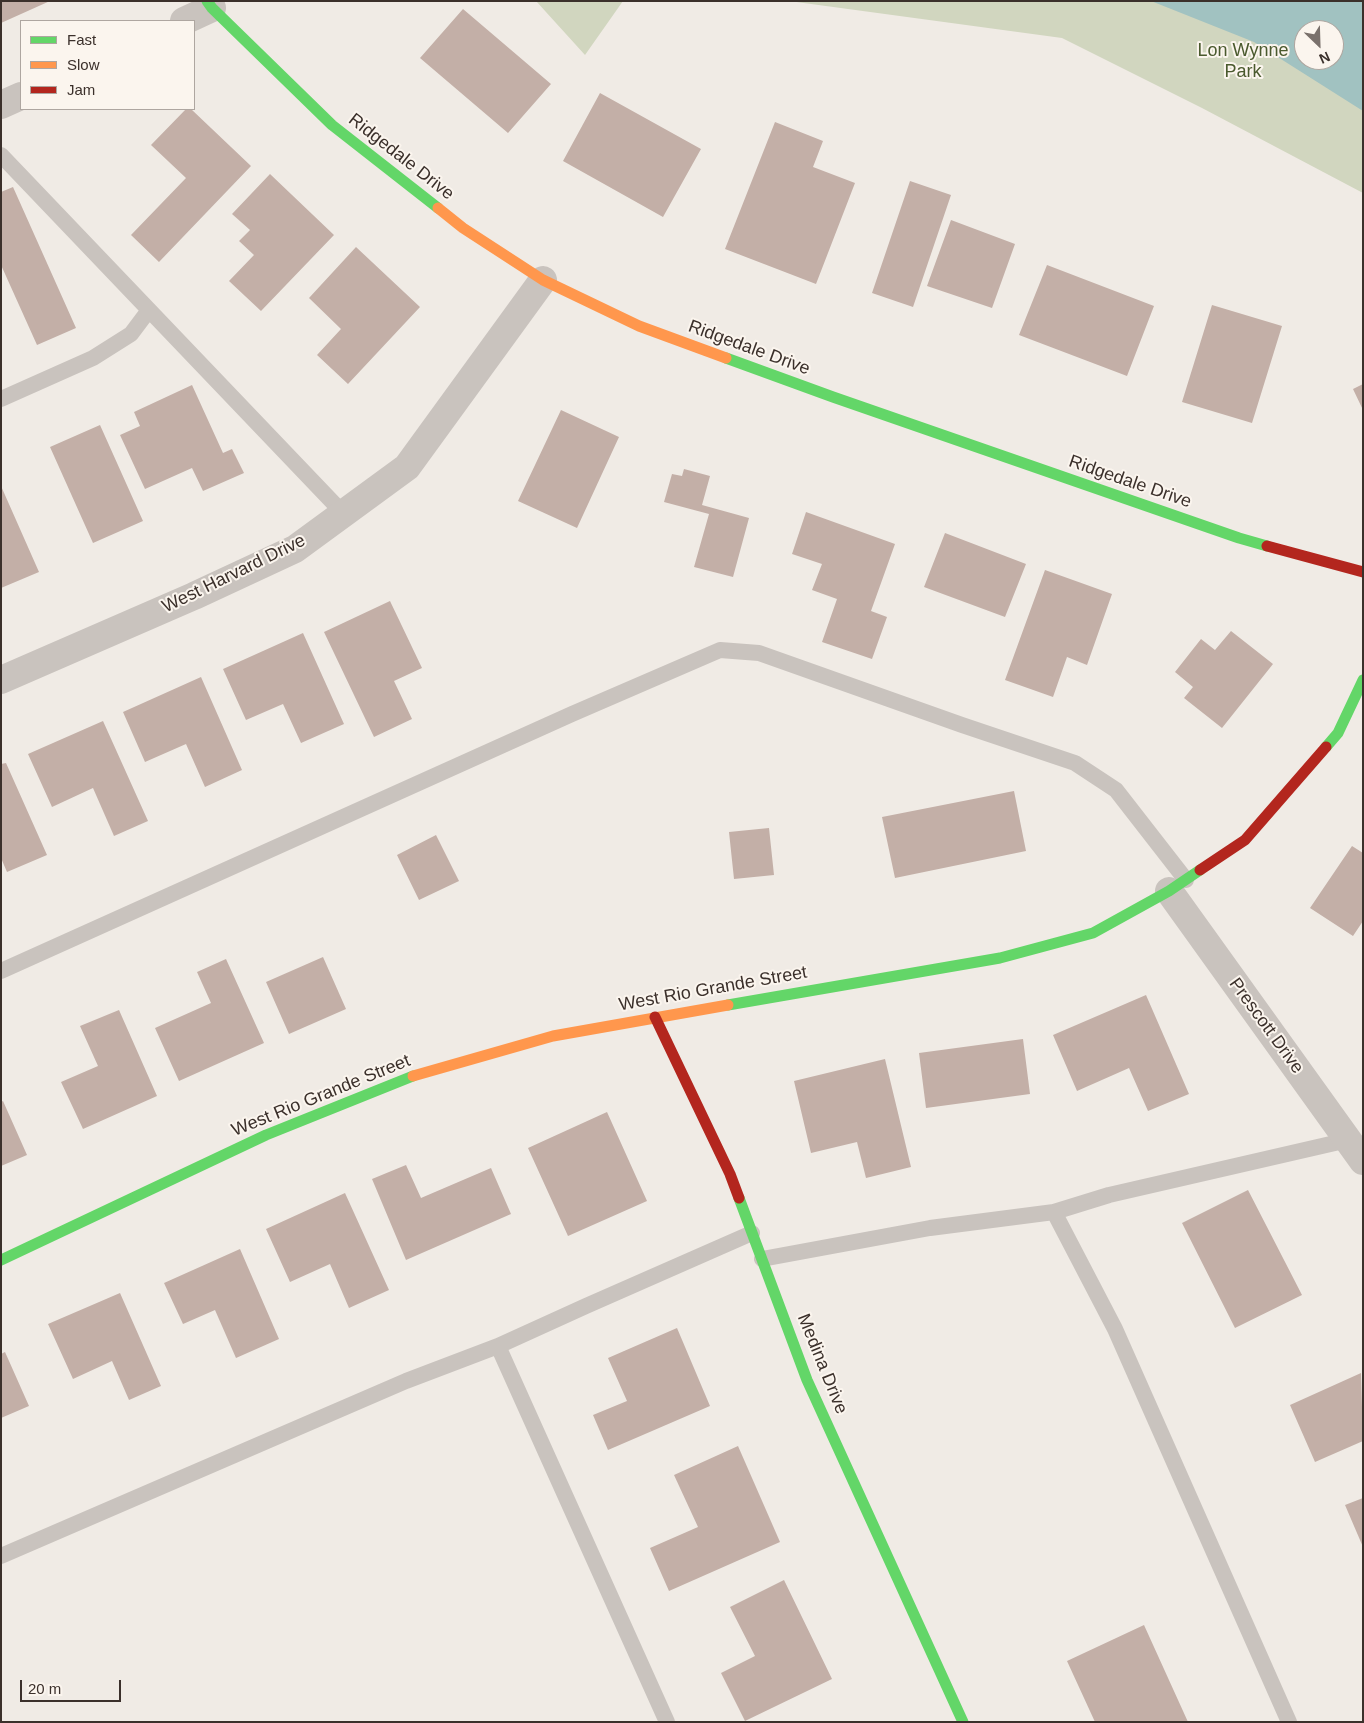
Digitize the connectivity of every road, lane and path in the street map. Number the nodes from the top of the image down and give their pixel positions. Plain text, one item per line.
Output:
1 (210, 5) edge
2 (186, 20) edge
3 (20, 96) edge
4 (1, 105) edge
5 (1, 155) edge
6 (543, 280) junction
7 (149, 310) junction
8 (1, 399) edge
9 (343, 513) junction
10 (1363, 572) edge
11 (1, 680) edge
12 (1363, 680) edge
13 (1178, 885) junction
14 (1, 972) edge
15 (655, 1017) junction
16 (1355, 1151) edge
17 (1054, 1212) junction
18 (752, 1233) junction
19 (762, 1259) junction
20 (1, 1260) edge
21 (498, 1346) junction
22 (1, 1556) edge
23 (667, 1722) edge
24 (963, 1722) edge
25 (1290, 1722) edge

1 - 2 street
1 - 6 street, Ridgedale Drive
3 - 4 street
5 - 7 lane
6 - 9 street, West Harvard Drive
6 - 10 street, Ridgedale Drive
7 - 8 lane
7 - 9 lane
9 - 11 street, West Harvard Drive
12 - 13 street, West Rio Grande Street
13 - 14 lane
13 - 15 street, West Rio Grande Street
13 - 16 street, Prescott Drive
15 - 18 street, Medina Drive
15 - 20 street, West Rio Grande Street
16 - 17 lane
17 - 19 lane
17 - 25 lane
18 - 19 street, Medina Drive
18 - 21 lane
19 - 24 street, Medina Drive
21 - 22 lane
21 - 23 lane

